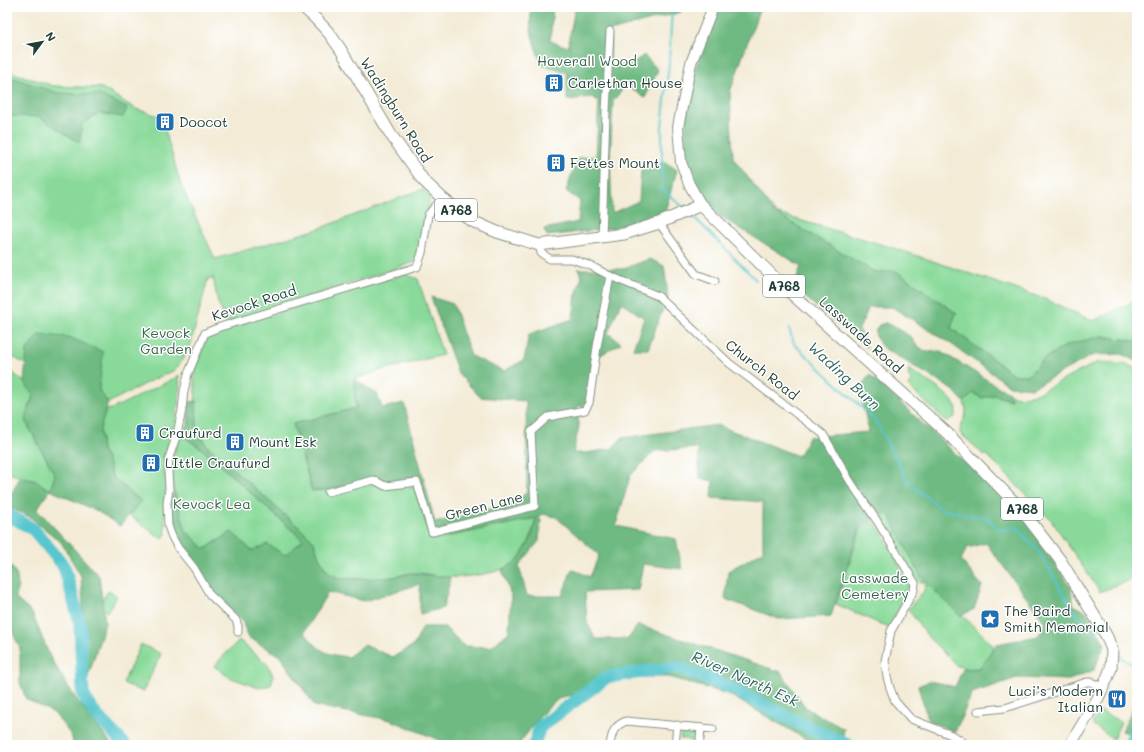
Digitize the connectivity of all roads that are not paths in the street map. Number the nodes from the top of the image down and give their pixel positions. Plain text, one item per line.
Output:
1 (303, 7) edge
2 (713, 7) edge
3 (610, 31) dead end
4 (442, 198) junction
5 (692, 209) junction
6 (659, 223) junction
7 (602, 238) junction
8 (539, 245) junction
9 (610, 276) junction
10 (715, 281) dead end
11 (328, 492) dead end
12 (238, 632) dead end
13 (1100, 686) junction
14 (978, 711) dead end
15 (677, 725) junction
16 (701, 728) junction
17 (713, 729) dead end
18 (700, 739) dead end
19 (610, 745) edge
20 (676, 745) edge
21 (967, 745) edge
22 (1070, 745) edge

1 - 4 main road, Wadingburn Road / A768
2 - 5 street, Lasswade Road
3 - 7 street
4 - 8 main road, Wadingburn Road / A768
4 - 12 street, Kevock Road
5 - 6 main road, Wadingburn Road / A768
5 - 13 main road, Lasswade Road / A768
6 - 7 main road, Wadingburn Road / A768
6 - 10 street
7 - 8 main road, Wadingburn Road / A768
8 - 9 street, Church Road
9 - 11 street, Green Lane
9 - 21 street, Church Road
13 - 14 street
13 - 22 main road, A768
15 - 16 street
15 - 19 street
15 - 20 street
16 - 17 street
16 - 18 street

